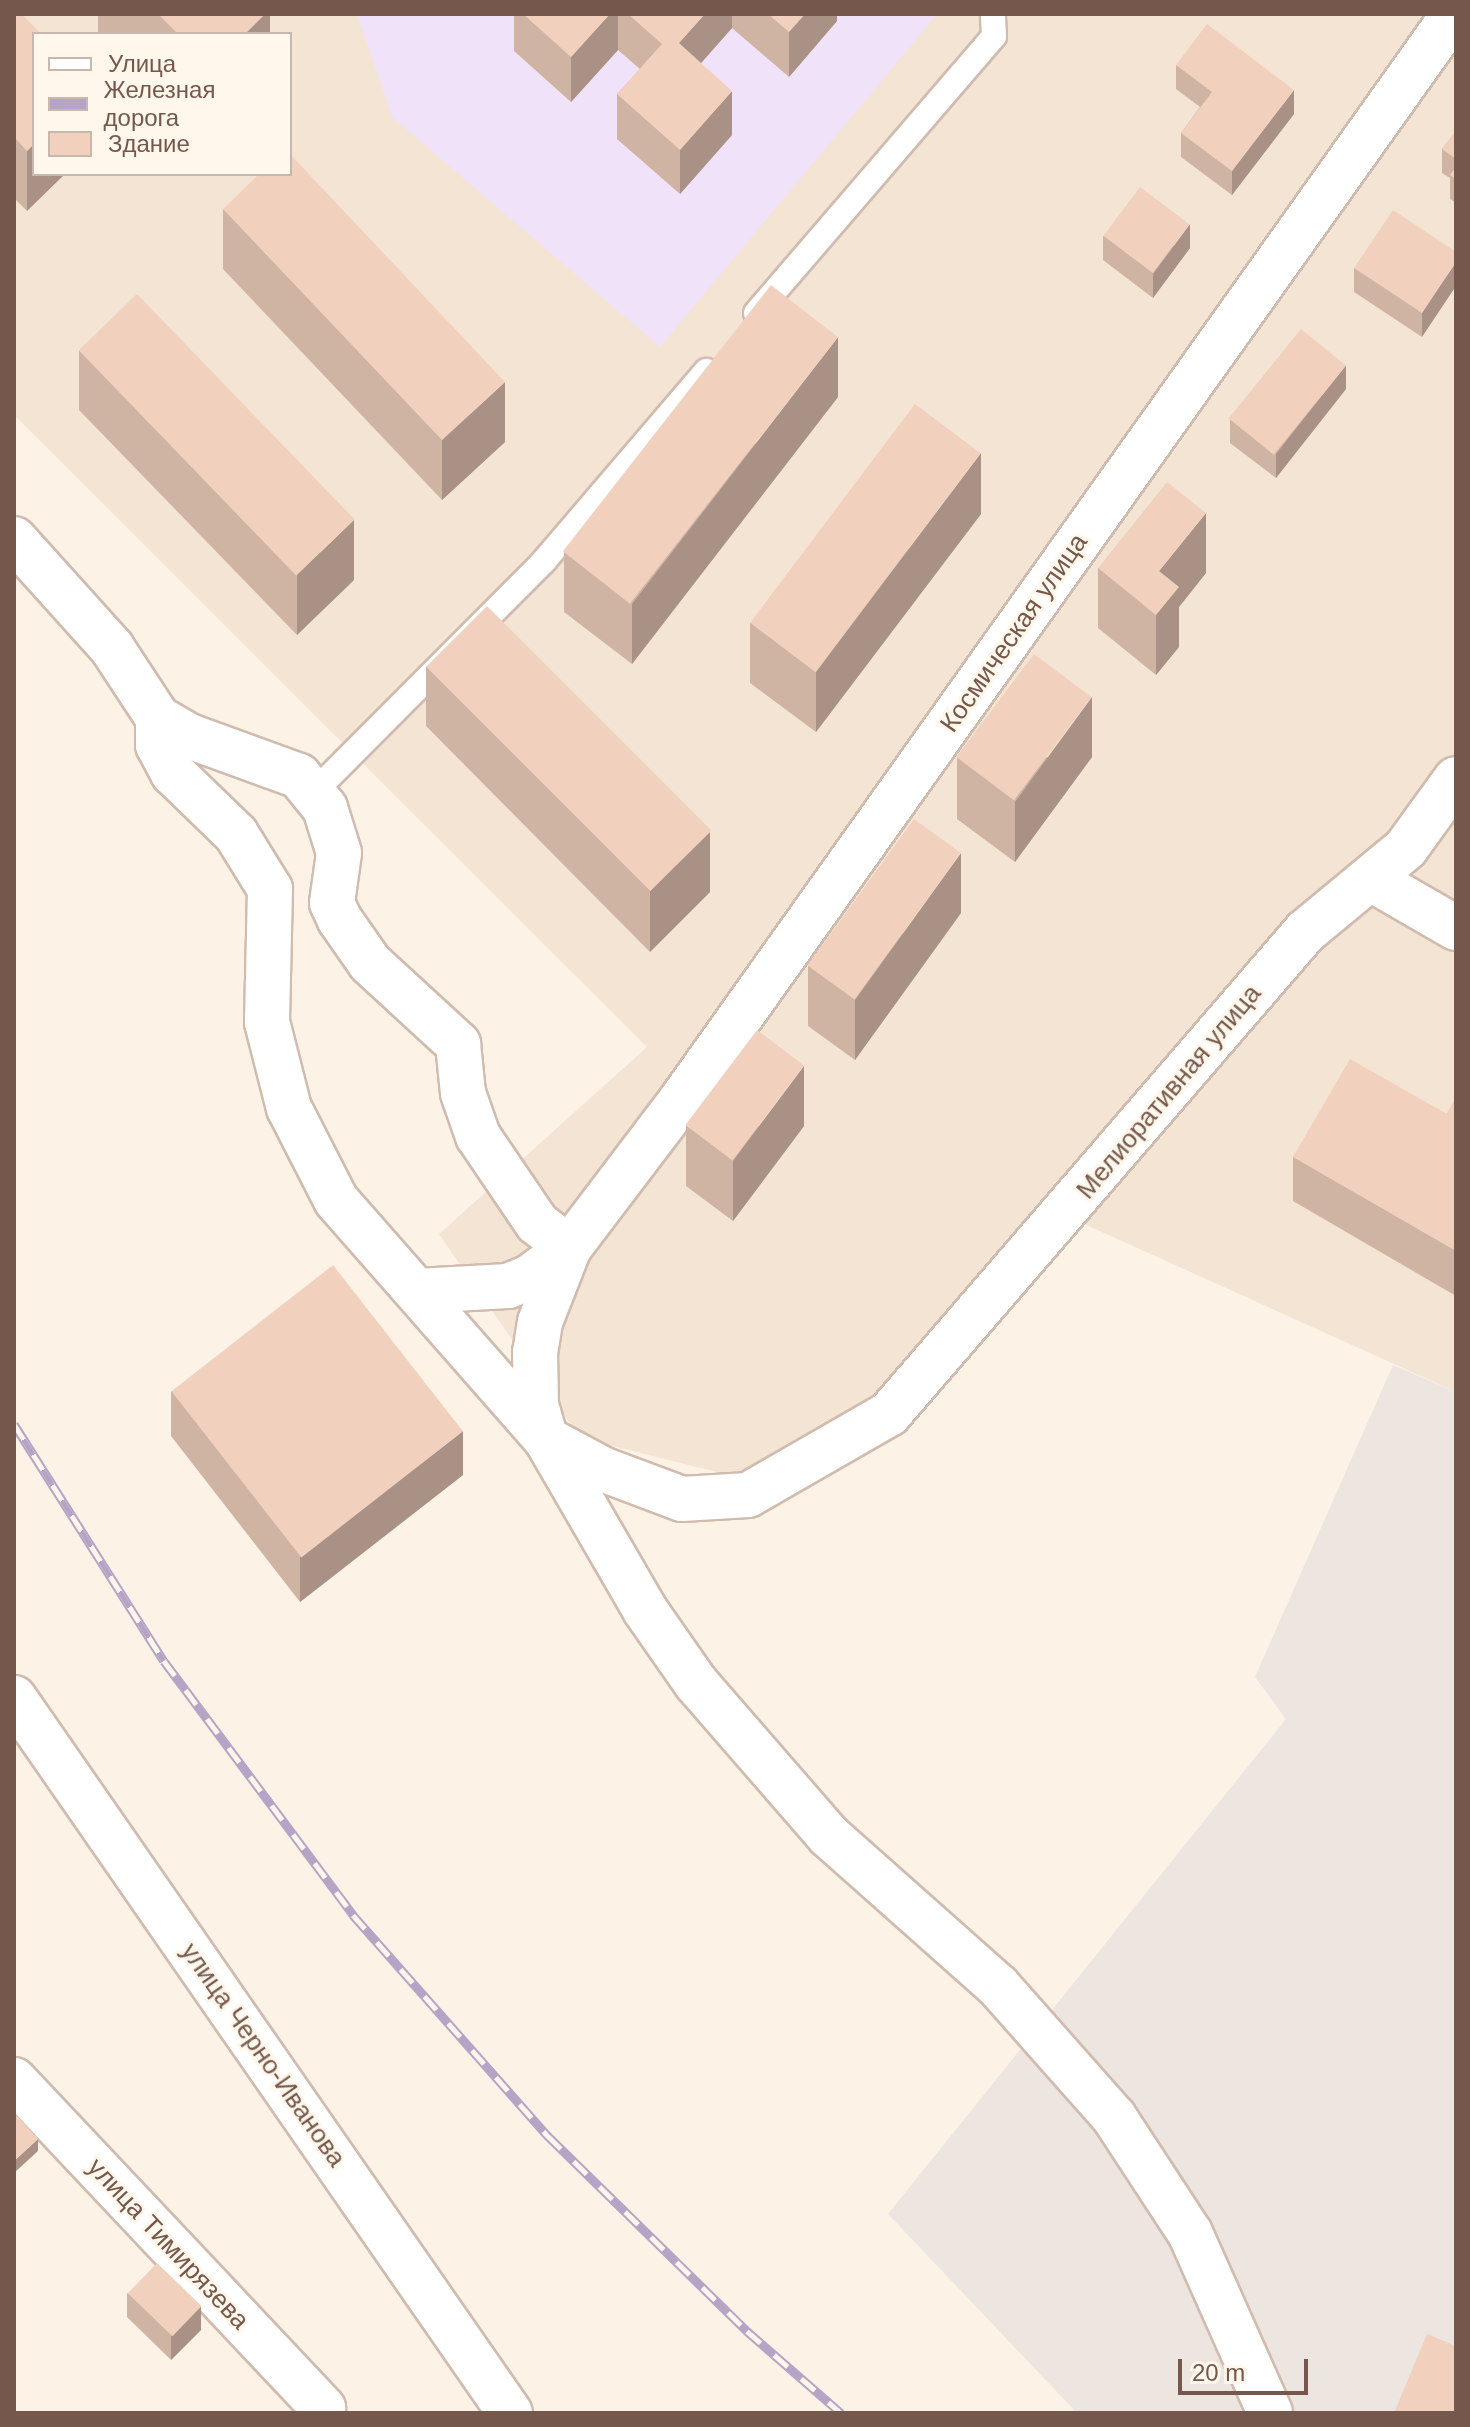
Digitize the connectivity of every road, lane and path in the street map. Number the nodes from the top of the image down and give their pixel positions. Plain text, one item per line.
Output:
1 (993, 14) edge
2 (1454, 14) edge
3 (738, 334) edge
4 (718, 358) edge
5 (14, 539) edge
6 (158, 718) junction
7 (1456, 779) edge
8 (313, 793) junction
9 (1371, 879) junction
10 (1456, 928) edge
11 (569, 1248) junction
12 (417, 1291) junction
13 (546, 1439) junction
14 (14, 1698) edge
15 (14, 2080) edge
16 (323, 2408) dead end
17 (510, 2413) edge
18 (1270, 2413) edge

1 - 3 lane
2 - 11 street, Космическая улица
4 - 8 lane
5 - 6 street
6 - 8 street
6 - 12 street
7 - 9 street, Мелиоративная улица
8 - 11 street
9 - 10 street
9 - 13 street, Мелиоративная улица
11 - 12 street
11 - 13 street
12 - 13 street
13 - 18 street
14 - 17 street, улица Черно-Иванова
15 - 16 street, улица Тимирязева

